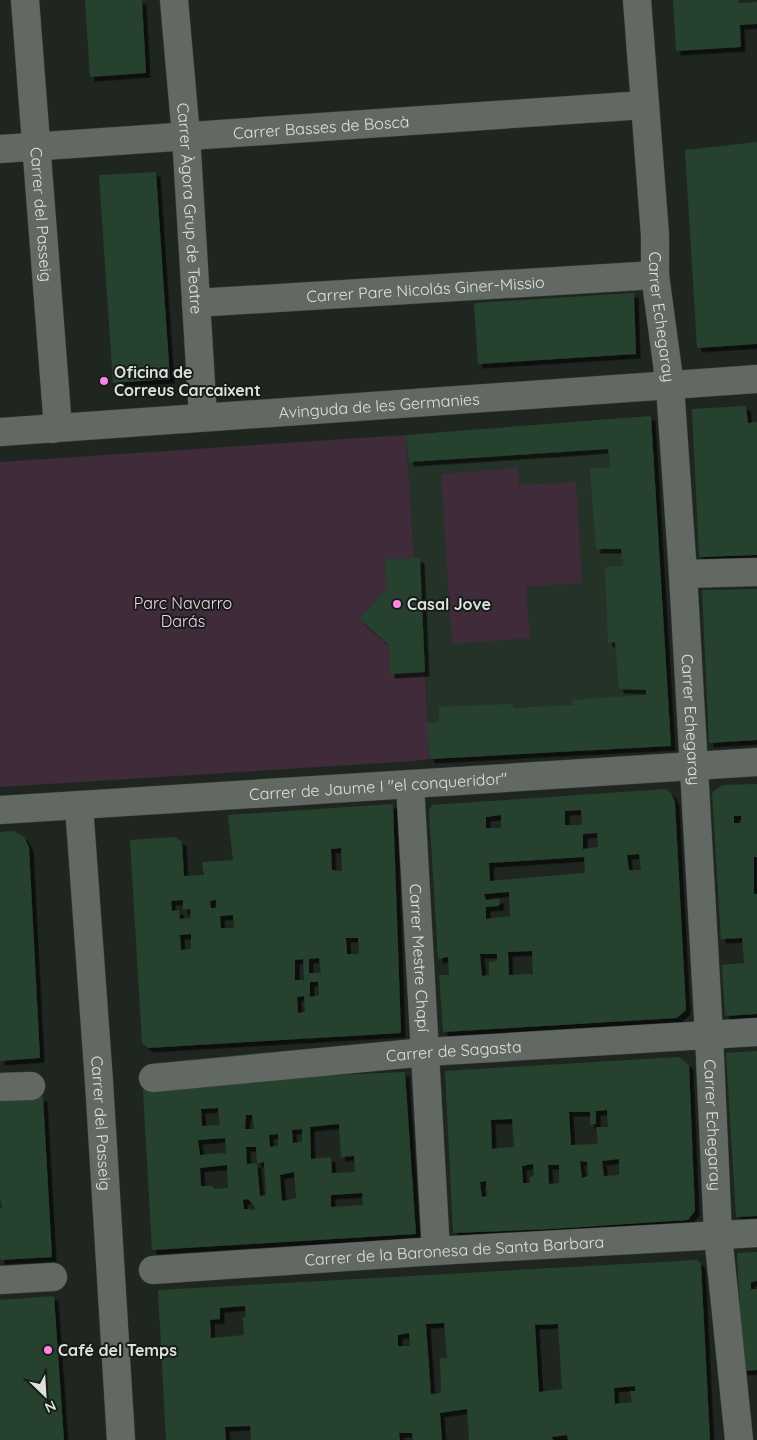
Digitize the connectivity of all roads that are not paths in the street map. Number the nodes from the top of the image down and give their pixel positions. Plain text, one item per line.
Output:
1 (25, 0) edge
2 (174, 0) edge
3 (637, 0) edge
4 (644, 106) junction
5 (186, 136) junction
6 (36, 147) junction
7 (0, 149) edge
8 (655, 275) junction
9 (196, 303) junction
10 (757, 379) edge
11 (670, 386) junction
12 (203, 417) junction
13 (53, 429) junction
14 (0, 432) edge
15 (757, 572) edge
16 (683, 574) junction
17 (757, 762) edge
18 (693, 767) junction
19 (410, 784) junction
20 (79, 806) junction
21 (0, 810) edge
22 (757, 1032) edge
23 (709, 1035) junction
24 (426, 1052) junction
25 (153, 1078) dead end
26 (31, 1086) dead end
27 (0, 1087) edge
28 (757, 1233) edge
29 (718, 1235) junction
30 (436, 1251) junction
31 (153, 1270) dead end
32 (53, 1277) dead end
33 (0, 1280) edge
34 (757, 1419) edge
35 (121, 1440) edge
36 (739, 1440) edge
37 (750, 1440) edge

1 - 6 street, Carrer del Passeig
2 - 5 street, Carrer Àgora Grup de Teatre
3 - 4 street, Carrer Echegaray
4 - 5 street, Carrer Basses de Boscà
4 - 8 street, Carrer Echegaray
5 - 6 street, Carrer Basses de Boscà
5 - 9 street, Carrer Àgora Grup de Teatre
6 - 7 street, Carrer Basses de Boscà
6 - 13 street, Carrer del Passeig
8 - 9 street, Carrer Pare Nicolás Giner-Missio
8 - 11 street, Carrer Echegaray
9 - 12 street, Carrer Àgora Grup de Teatre
10 - 11 street, Avinguda de les Germanies
11 - 12 street, Avinguda de les Germanies
11 - 16 street, Carrer Echegaray
12 - 13 street, Avinguda de les Germanies
13 - 14 street, Avinguda de les Germanies
15 - 16 street
16 - 18 street, Carrer Echegaray
17 - 18 street, Carrer de Jaume I "el conqueridor"
18 - 19 street, Carrer de Jaume I "el conqueridor"
18 - 23 street, Carrer Echegaray
19 - 20 street, Carrer de Jaume I "el conqueridor"
19 - 24 street, Carrer Mestre Chapí
20 - 21 street, Carrer de Jaume I "el conqueridor"
20 - 35 street, Carrer del Passeig
22 - 23 street, Carrer de Sagasta
23 - 24 street, Carrer de Sagasta
23 - 29 street, Carrer Echegaray
24 - 25 street, Carrer de Sagasta
24 - 30 street, Carrer Mestre Chapí
26 - 27 street
28 - 29 street, Carrer de la Baronesa de Santa Barbara
29 - 30 street, Carrer de la Baronesa de Santa Barbara
29 - 36 street, Carrer Echegaray
30 - 31 street, Carrer de la Baronesa de Santa Barbara
32 - 33 street
34 - 37 street

